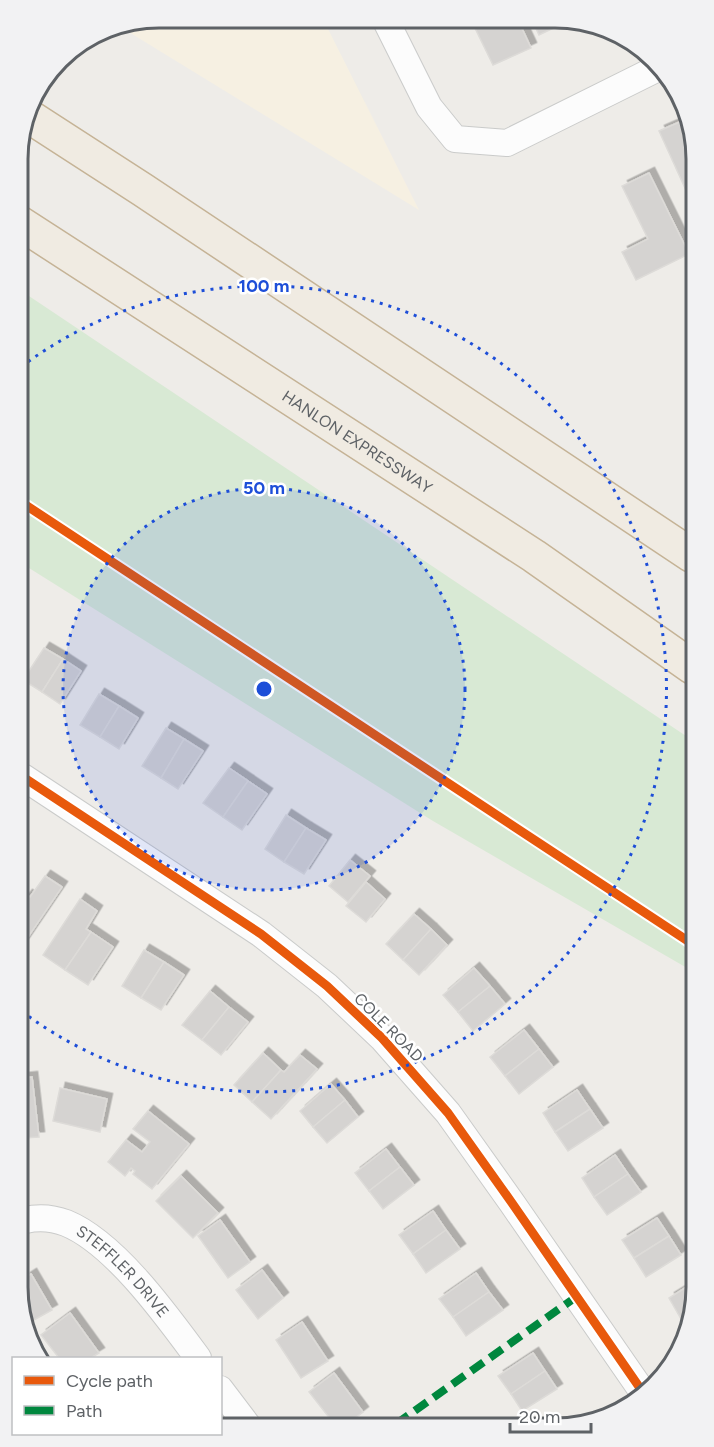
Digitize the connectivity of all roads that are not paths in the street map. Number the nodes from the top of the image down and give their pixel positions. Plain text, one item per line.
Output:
1 (390, 28) edge
2 (651, 71) edge
3 (35, 120) edge
4 (29, 229) edge
5 (686, 551) edge
6 (686, 662) edge
7 (28, 781) edge
8 (28, 1220) edge
9 (197, 1357) edge
10 (639, 1387) edge
11 (222, 1392) edge
12 (242, 1418) edge

1 - 2 street
3 - 5 highway
4 - 6 highway, HANLON EXPRESSWAY
7 - 10 street, COLE ROAD
8 - 9 street, STEFFLER DRIVE
11 - 12 street

